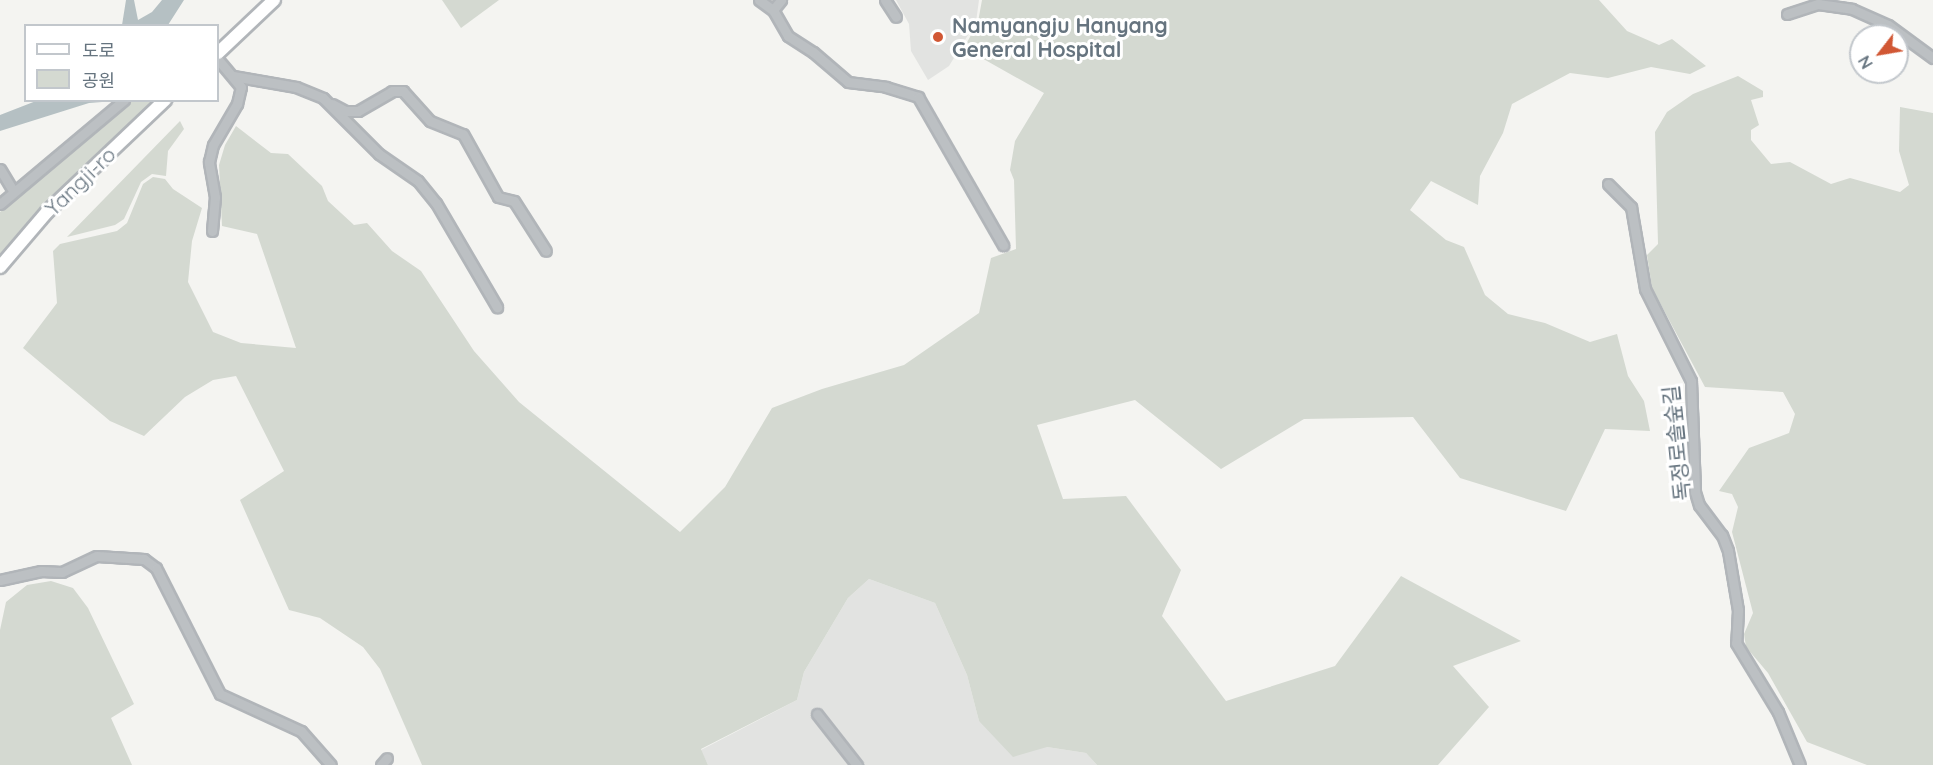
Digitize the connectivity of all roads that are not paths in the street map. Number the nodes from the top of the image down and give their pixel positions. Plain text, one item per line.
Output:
1 (274, 0) edge
2 (759, 0) edge
3 (781, 0) edge
4 (885, 0) edge
5 (773, 10) junction
6 (1787, 14) dead end
7 (896, 17) dead end
8 (219, 52) edge
9 (1933, 58) edge
10 (219, 61) edge
11 (233, 76) junction
12 (323, 98) junction
13 (122, 102) edge
14 (163, 102) edge
15 (0, 170) edge
16 (1608, 184) dead end
17 (13, 191) junction
18 (0, 204) edge
19 (212, 231) dead end
20 (1003, 245) dead end
21 (546, 251) dead end
22 (0, 267) edge
23 (496, 307) dead end
24 (0, 580) edge
25 (817, 714) dead end
26 (331, 765) edge
27 (857, 765) edge
28 (1800, 765) edge

1 - 8 street
2 - 5 street
3 - 5 street
4 - 7 street
5 - 20 street
6 - 9 street
10 - 11 street
11 - 12 street
11 - 19 street
12 - 21 street
12 - 23 street
13 - 17 street
14 - 22 street, Yangji-ro
15 - 17 street
16 - 28 street, 독정로솔숲길
17 - 18 street
24 - 26 street
25 - 27 street

